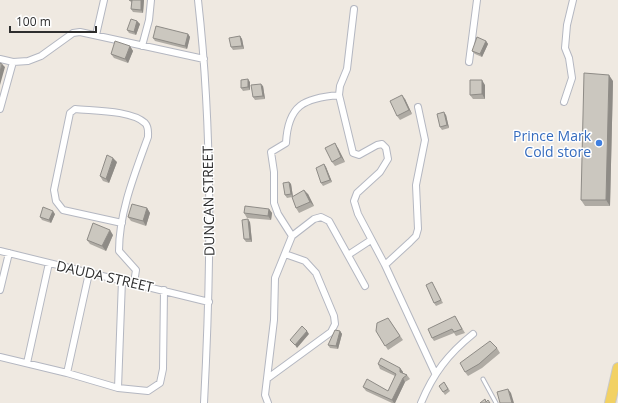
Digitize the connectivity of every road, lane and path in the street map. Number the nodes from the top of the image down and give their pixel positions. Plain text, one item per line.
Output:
1 (104, 0) edge
2 (151, 0) edge
3 (198, 0) edge
4 (477, 0) edge
5 (573, 0) edge
6 (354, 9) dead end
7 (96, 35) junction
8 (142, 46) junction
9 (0, 59) edge
10 (204, 59) junction
11 (13, 62) junction
12 (469, 62) dead end
13 (339, 95) junction
14 (564, 102) dead end
15 (418, 107) dead end
16 (0, 109) edge
17 (122, 223) junction
18 (292, 236) junction
19 (371, 240) junction
20 (0, 251) edge
21 (9, 253) junction
22 (285, 254) junction
23 (348, 254) junction
24 (49, 263) junction
25 (385, 265) junction
26 (89, 273) junction
27 (122, 280) junction
28 (134, 283) junction
29 (365, 286) dead end
30 (0, 290) edge
31 (164, 290) junction
32 (209, 302) junction
33 (473, 334) dead end
34 (0, 356) edge
35 (26, 363) junction
36 (618, 368) edge
37 (67, 373) junction
38 (435, 373) junction
39 (268, 378) junction
40 (483, 379) dead end
41 (118, 388) junction
42 (204, 403) edge
43 (268, 403) edge
44 (421, 403) edge
45 (496, 403) edge
46 (610, 403) edge

1 - 7 street
2 - 8 street
3 - 10 street, DUNCAN STREET
4 - 12 street
5 - 14 street
6 - 13 street
7 - 8 street
7 - 11 street
8 - 10 street
9 - 11 street
10 - 32 street, DUNCAN STREET
11 - 16 street
13 - 18 street
13 - 19 street
15 - 25 street
17 - 17 street
17 - 28 street
18 - 22 street
18 - 23 street
19 - 23 street
19 - 25 street
20 - 21 street, DAUDA STREET
21 - 24 street, DAUDA STREET
21 - 30 street
22 - 39 street
22 - 39 street
23 - 29 street
24 - 26 street, DAUDA STREET
24 - 35 street
25 - 38 street
26 - 27 street, DAUDA STREET
26 - 37 street
27 - 28 street, DAUDA STREET
27 - 41 street
28 - 31 street, DAUDA STREET
31 - 32 street, DAUDA STREET
31 - 41 street
32 - 42 street, DUNCAN STREET
33 - 38 street
34 - 35 street
35 - 37 street
36 - 46 main road
37 - 41 street
38 - 44 street
39 - 43 street
40 - 45 lane

